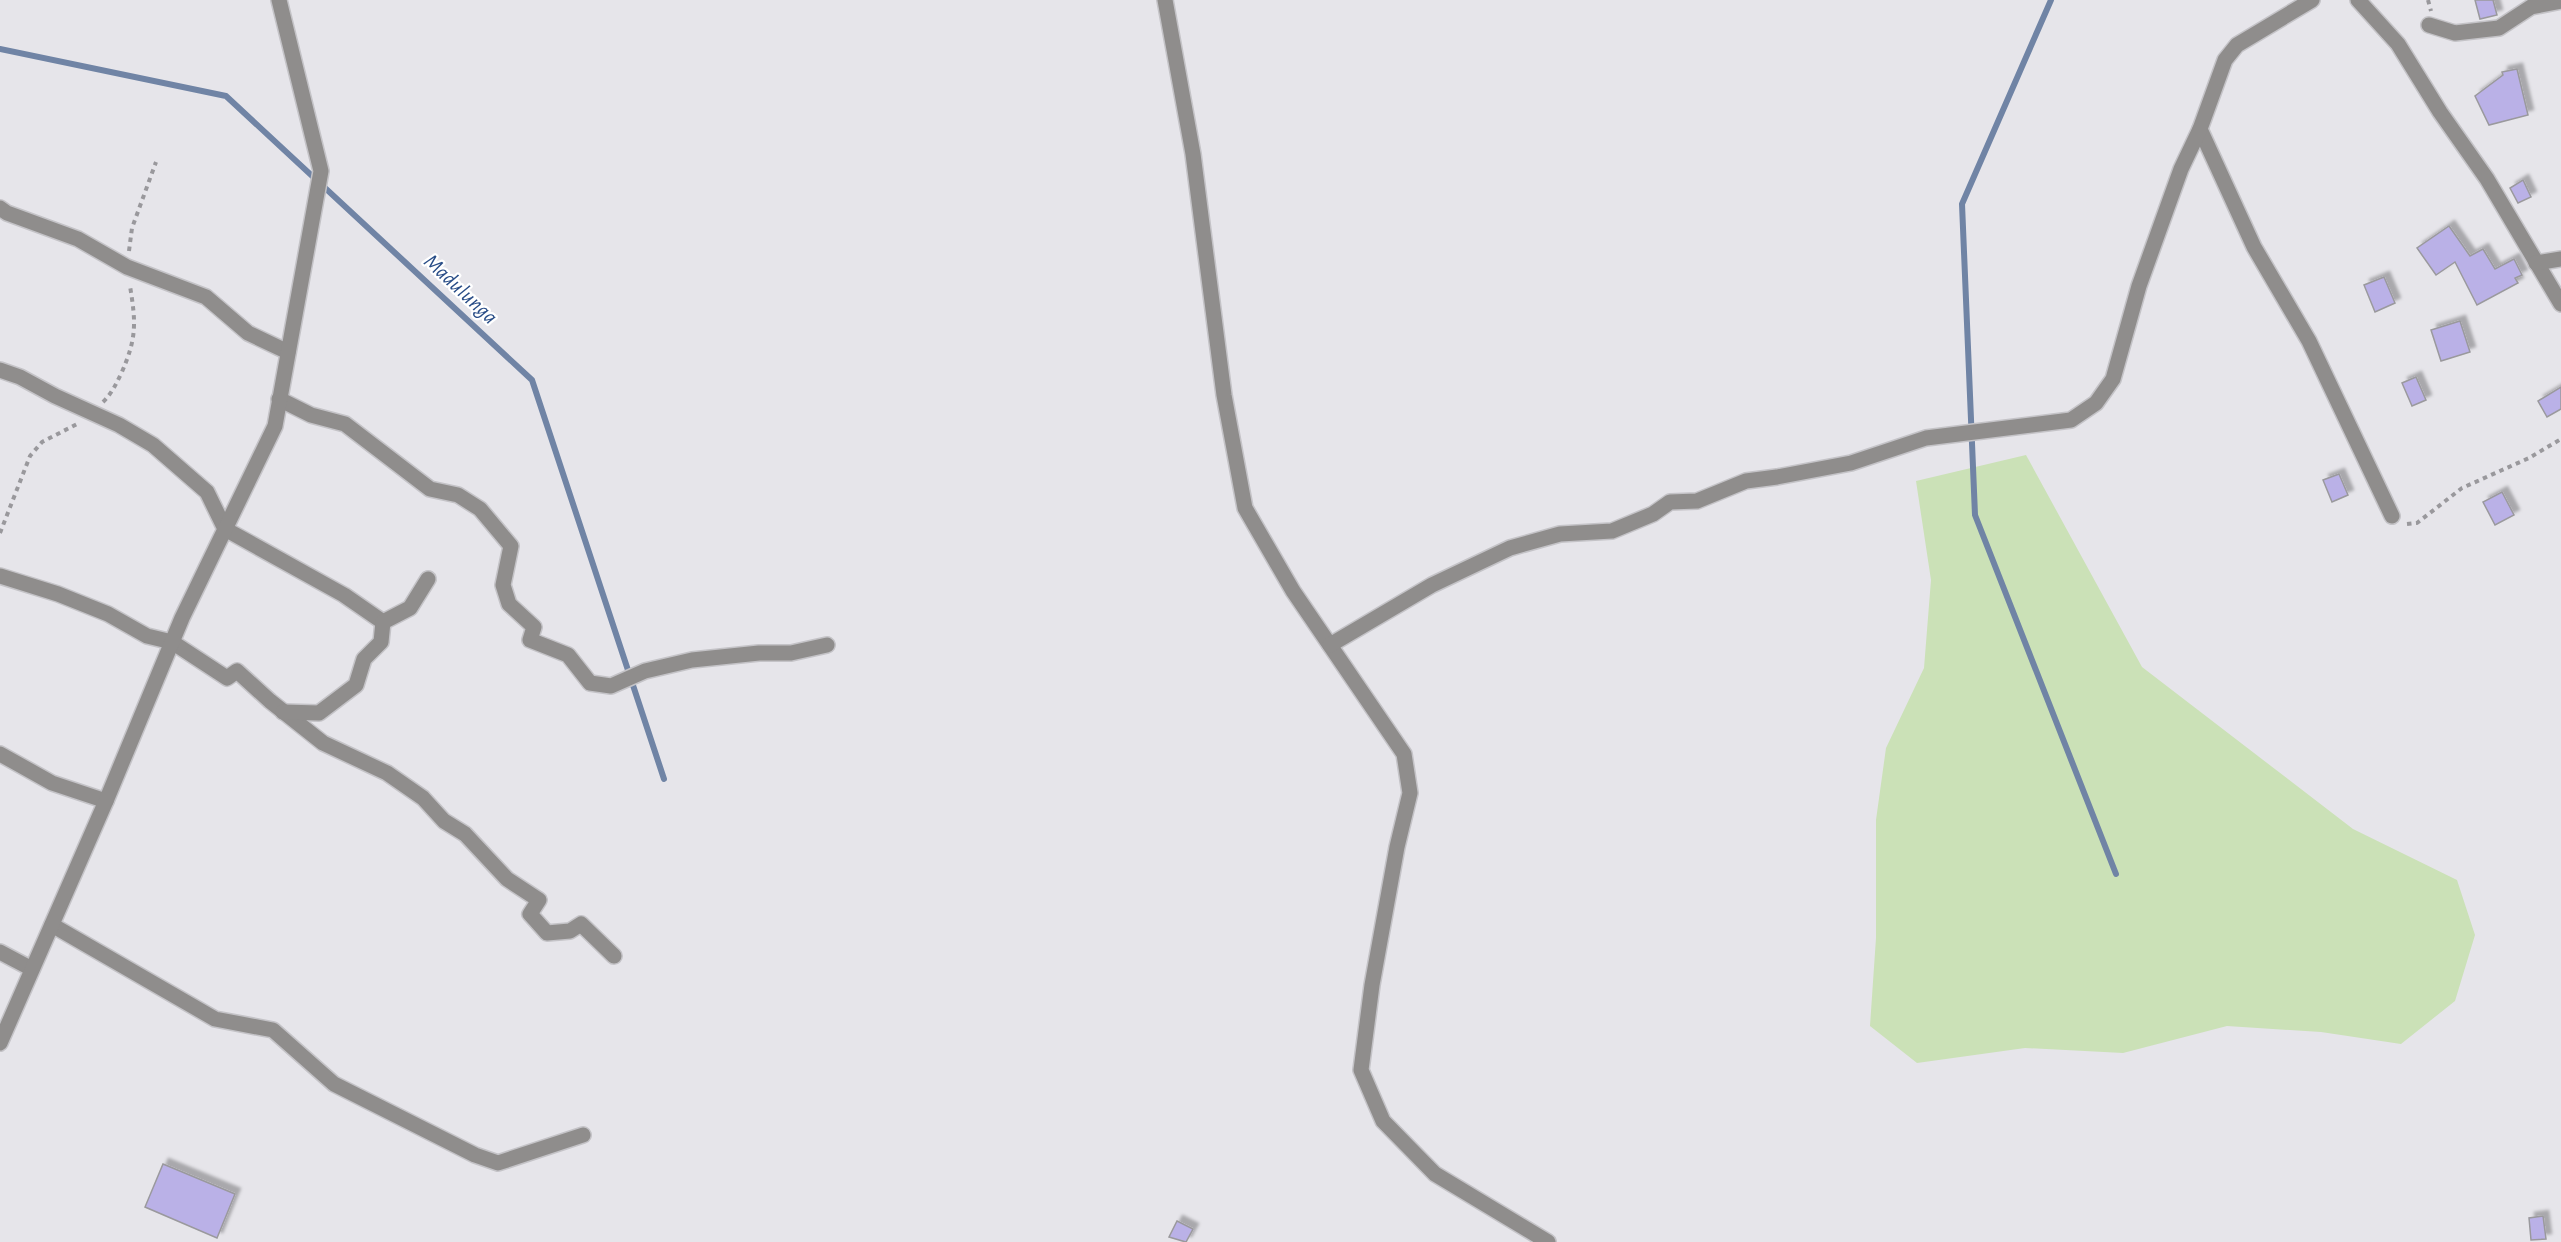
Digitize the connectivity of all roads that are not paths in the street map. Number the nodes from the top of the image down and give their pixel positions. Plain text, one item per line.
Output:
1 (279, 0) edge
2 (1165, 0) edge
3 (2312, 0) edge
4 (2358, 0) edge
5 (2561, 2) edge
6 (2428, 25) dead end
7 (2200, 129) junction
8 (0, 208) edge
9 (2561, 259) edge
10 (2536, 263) junction
11 (2561, 304) edge
12 (288, 352) junction
13 (0, 370) edge
14 (279, 399) junction
15 (2392, 516) road end
16 (225, 529) junction
17 (0, 576) edge
18 (428, 579) dead end
19 (383, 622) junction
20 (172, 642) junction
21 (827, 645) dead end
22 (1330, 645) junction
23 (282, 712) junction
24 (0, 754) edge
25 (106, 801) junction
26 (52, 925) junction
27 (0, 952) edge
28 (614, 956) dead end
29 (32, 969) junction
30 (0, 1044) edge
31 (583, 1135) dead end
32 (1548, 1242) edge

1 - 12 street
2 - 22 street
3 - 7 street
4 - 10 street
5 - 6 street
7 - 15 street
7 - 22 street
8 - 12 street
9 - 10 street
10 - 11 street
12 - 14 street
13 - 16 street
14 - 16 street
14 - 21 street
16 - 19 street
16 - 20 street
17 - 20 street
18 - 19 street
19 - 23 street
20 - 23 street
20 - 25 street
22 - 32 street
23 - 28 street
24 - 25 street
25 - 26 street
26 - 29 street
26 - 31 street
27 - 29 street
29 - 30 street

